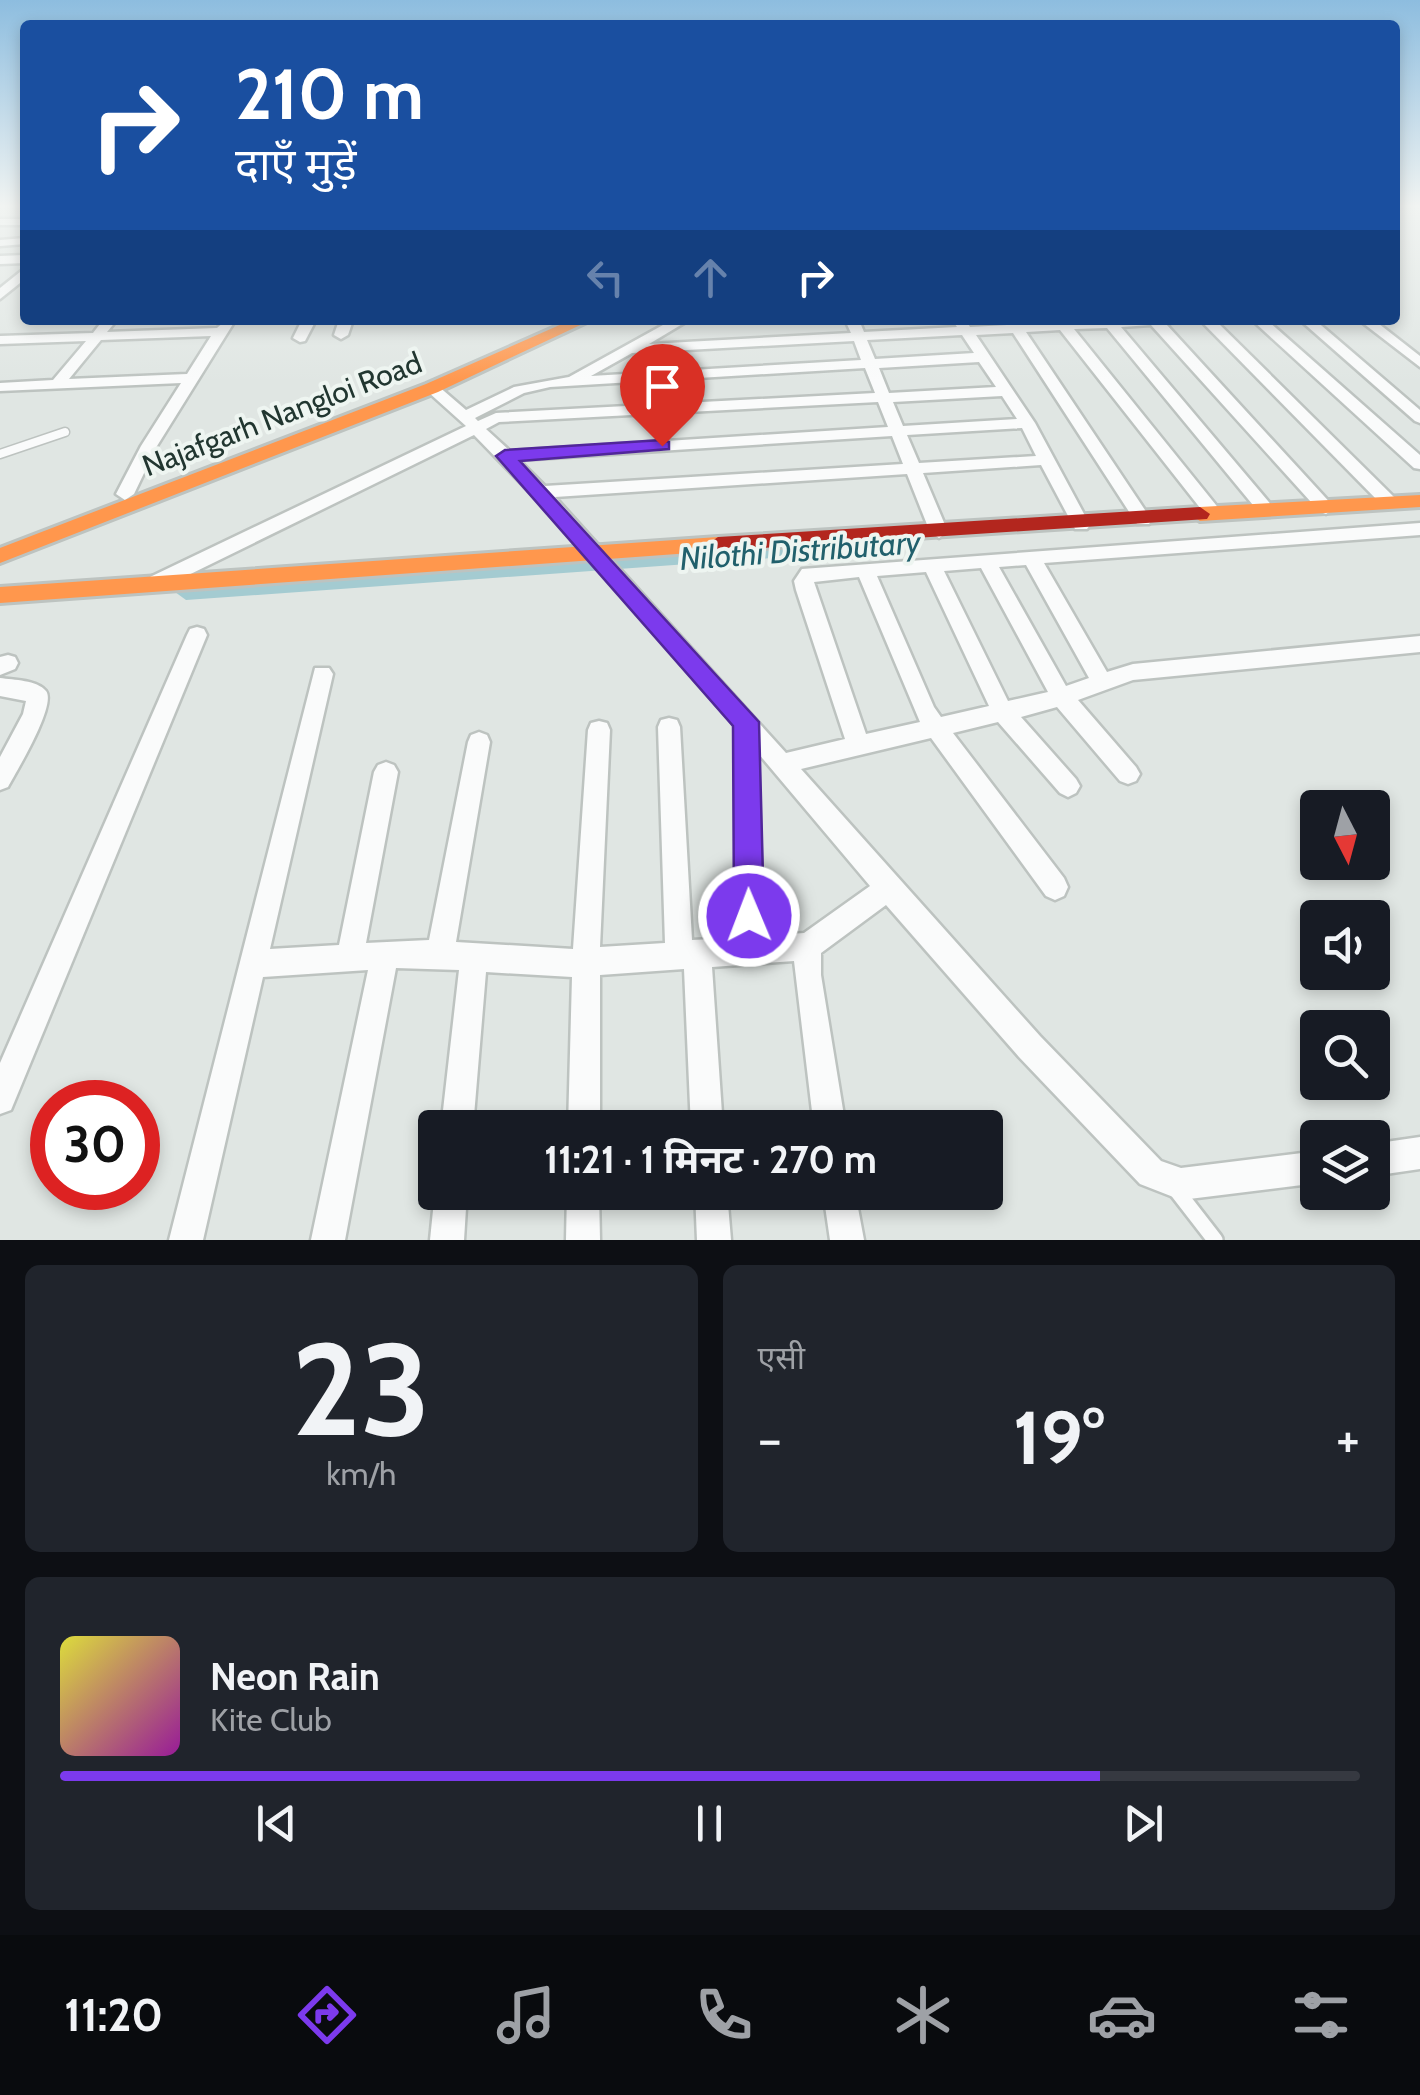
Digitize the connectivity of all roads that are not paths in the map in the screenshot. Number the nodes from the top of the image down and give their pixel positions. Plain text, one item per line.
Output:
1 (20, 277) edge
2 (0, 296) edge
3 (106, 325) edge
4 (307, 325) edge
5 (344, 325) edge
6 (545, 325) edge
7 (572, 325) edge
8 (673, 325) edge
9 (935, 325) edge
10 (963, 325) edge
11 (1014, 325) edge
12 (1063, 325) edge
13 (1112, 325) edge
14 (1159, 325) edge
15 (1212, 325) edge
16 (1265, 325) edge
17 (1313, 325) edge
18 (1372, 325) edge
19 (225, 326) edge
20 (855, 328) edge
21 (340, 336) dead end
22 (96, 337) junction
23 (300, 338) dead end
24 (0, 340) edge
25 (630, 349) junction
26 (984, 357) junction
27 (1420, 363) edge
28 (870, 365) junction
29 (192, 378) junction
30 (569, 382) junction
31 (58, 384) junction
32 (0, 387) edge
33 (432, 388) junction
34 (1007, 390) junction
35 (884, 397) junction
36 (389, 399) junction
37 (1420, 418) edge
38 (471, 422) junction
39 (1026, 423) junction
40 (898, 430) junction
41 (65, 432) dead end
42 (0, 454) edge
43 (505, 456) junction
44 (1047, 460) junction
45 (1420, 464) edge
46 (913, 466) junction
47 (542, 492) junction
48 (126, 494) junction
49 (1420, 501) edge
50 (1390, 503) junction
51 (1326, 508) junction
52 (1268, 512) junction
53 (1214, 514) junction
54 (1186, 519) junction
55 (1143, 520) junction
56 (1081, 524) junction
57 (1420, 529) edge
58 (939, 532) junction
59 (0, 541) edge
60 (1203, 542) junction
61 (597, 552) junction
62 (0, 556) edge
63 (1032, 559) junction
64 (988, 563) junction
65 (933, 568) junction
66 (866, 572) junction
67 (147, 587) junction
68 (0, 596) edge
69 (197, 636) dead end
70 (1420, 644) edge
71 (322, 674) dead end
72 (1101, 681) junction
73 (0, 688) edge
74 (1061, 696) junction
75 (1002, 712) junction
76 (746, 722) junction
77 (934, 726) junction
78 (669, 727) dead end
79 (599, 730) dead end
80 (479, 742) dead end
81 (858, 744) junction
82 (782, 764) junction
83 (386, 772) dead end
84 (1128, 774) dead end
85 (0, 780) edge
86 (1068, 786) dead end
87 (1054, 888) dead end
88 (887, 889) junction
89 (808, 946) junction
90 (750, 949) junction
91 (688, 952) junction
92 (440, 953) junction
93 (385, 954) junction
94 (350, 956) junction
95 (474, 956) junction
96 (586, 962) junction
97 (254, 964) junction
98 (0, 1100) edge
99 (460, 1110) edge
100 (584, 1110) edge
101 (705, 1110) edge
102 (827, 1110) edge
103 (1420, 1154) edge
104 (1390, 1158) edge
105 (1300, 1169) edge
106 (1170, 1182) junction
107 (450, 1210) edge
108 (583, 1210) edge
109 (712, 1210) edge
110 (842, 1210) edge
111 (186, 1240) edge
112 (328, 1240) edge
113 (447, 1240) edge
114 (582, 1240) edge
115 (714, 1240) edge
116 (846, 1240) edge
117 (1215, 1240) edge

1 - 2 street
3 - 22 street
4 - 23 street
5 - 21 street
6 - 36 street
7 - 33 street, Najafgarh Nangloi Road
8 - 25 street
9 - 20 street
10 - 26 street
11 - 55 street
12 - 53 street
13 - 52 street
14 - 51 street
15 - 50 street
16 - 45 street
17 - 37 street
18 - 27 street
19 - 22 street
19 - 29 street
20 - 25 street
20 - 28 street
22 - 24 street
22 - 31 street
25 - 30 street
26 - 28 street
26 - 34 street
28 - 30 street
28 - 35 street
29 - 31 street
29 - 48 street
30 - 38 street
31 - 32 street
33 - 36 street, Najafgarh Nangloi Road
33 - 38 street
34 - 35 street
34 - 39 street
35 - 38 street
35 - 40 street
36 - 48 street
36 - 62 street, Najafgarh Nangloi Road
38 - 43 street
38 - 67 street
39 - 40 street
39 - 44 street
40 - 43 street
40 - 46 street
41 - 42 lane
43 - 47 street
44 - 46 street
44 - 56 street
46 - 47 street
46 - 58 street
47 - 61 street
48 - 59 street
49 - 50 street
50 - 51 street
51 - 52 street
52 - 53 street
53 - 54 street
54 - 55 street
54 - 60 street
55 - 56 street
56 - 58 street
57 - 60 street
58 - 61 street
60 - 63 street
61 - 67 street
61 - 76 street
63 - 64 street
63 - 72 street
64 - 65 street
64 - 74 street
65 - 66 street
65 - 75 street
66 - 77 street
66 - 81 street
67 - 68 street
69 - 98 street
70 - 72 street
71 - 97 street
72 - 74 street
73 - 85 street
74 - 75 street
74 - 84 street
75 - 77 street
75 - 86 street
76 - 82 street
76 - 90 street
77 - 81 street
77 - 87 street
78 - 91 street
79 - 96 street
80 - 92 street
81 - 82 street
82 - 88 street
83 - 94 street
88 - 89 street
88 - 106 street
89 - 90 street
89 - 102 street
90 - 91 street
91 - 96 street
91 - 101 street
92 - 93 street
92 - 95 street
93 - 94 street
93 - 112 street
94 - 97 street
95 - 96 street
95 - 99 street
96 - 100 street
97 - 111 street
103 - 104 street
105 - 106 street
106 - 117 lane
107 - 113 street
108 - 114 street
109 - 115 street
110 - 116 street

